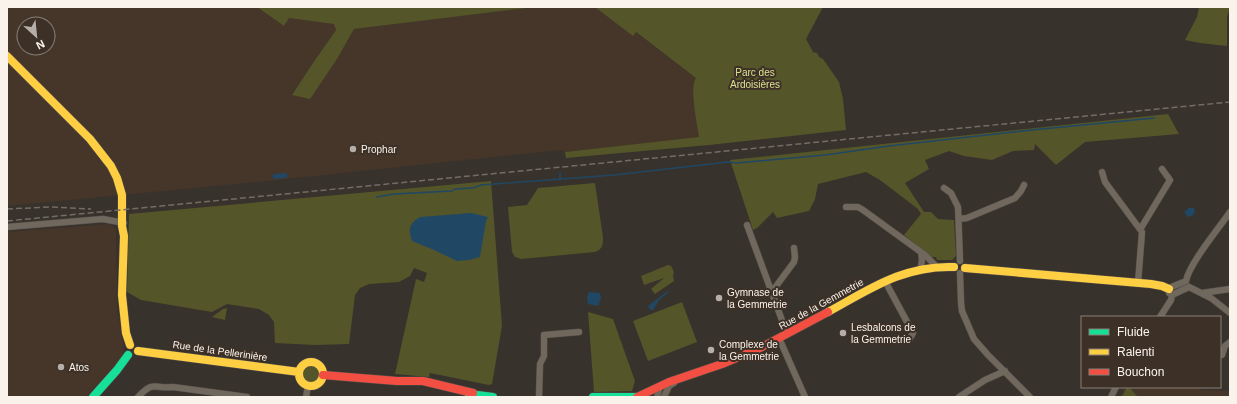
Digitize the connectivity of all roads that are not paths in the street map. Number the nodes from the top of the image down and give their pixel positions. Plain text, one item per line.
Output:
1 (7, 56) edge
2 (1162, 169) dead end
3 (1102, 172) dead end
4 (1024, 185) dead end
5 (944, 188) dead end
6 (846, 207) dead end
7 (1230, 212) edge
8 (959, 219) junction
9 (124, 223) junction
10 (748, 225) dead end
11 (7, 227) edge
12 (1141, 228) junction
13 (794, 248) dead end
14 (920, 252) junction
15 (937, 267) junction
16 (960, 267) junction
17 (921, 268) junction
18 (885, 281) junction
19 (1138, 283) junction
20 (1185, 285) junction
21 (1228, 289) edge
22 (1173, 291) junction
23 (771, 293) junction
24 (1202, 293) junction
25 (1223, 306) junction
26 (1230, 313) edge
27 (1161, 316) edge
28 (579, 332) dead end
29 (787, 334) junction
30 (779, 338) junction
31 (909, 340) dead end
32 (1230, 342) edge
33 (130, 345) junction
34 (138, 351) junction
35 (128, 355) junction
36 (1222, 355) dead end
37 (1005, 371) junction
38 (299, 372) junction
39 (323, 375) junction
40 (678, 380) junction
41 (308, 386) junction
42 (660, 386) junction
43 (202, 394) edge
44 (665, 396) edge
45 (92, 397) edge
46 (138, 397) edge
47 (247, 397) edge
48 (306, 397) edge
49 (493, 397) edge
50 (539, 397) edge
51 (593, 397) edge
52 (637, 397) edge
53 (640, 397) edge
54 (657, 397) edge
55 (804, 397) edge
56 (959, 397) edge
57 (1030, 397) edge

1 - 9 street
2 - 12 street
3 - 12 street
4 - 8 street
5 - 8 street
6 - 14 street
7 - 20 street
8 - 16 street
9 - 11 street
9 - 33 street
10 - 23 street
12 - 19 street
13 - 23 street
14 - 15 street
14 - 17 street
15 - 16 street, Rue de la Gemmetrie
15 - 17 street, Rue de la Gemmetrie
16 - 19 street, Rue de la Gemmetrie
16 - 37 street
17 - 18 street, Rue de la Gemmetrie
18 - 29 street, Rue de la Gemmetrie
18 - 31 street
19 - 22 street, Rue de la Gemmetrie
20 - 22 street
20 - 24 street
21 - 24 street
21 - 25 street
22 - 27 street
23 - 29 street
24 - 25 street
25 - 26 street
28 - 50 street
29 - 30 street, Rue de la Gemmetrie
30 - 40 street, Rue de la Gemmetrie
30 - 55 street
32 - 36 street
33 - 34 street
33 - 35 street
34 - 35 street
34 - 38 street, Rue de la Pellerinière
35 - 45 street
37 - 56 street
37 - 57 street
38 - 39 street
38 - 41 street
39 - 41 street
39 - 49 street
40 - 42 street, Rue de la Gemmetrie
40 - 44 street, Rue de la Gemmetrie
41 - 48 street
42 - 52 street, Rue de la Gemmetrie
42 - 54 street
43 - 46 street
43 - 47 street
51 - 52 street
52 - 53 street

